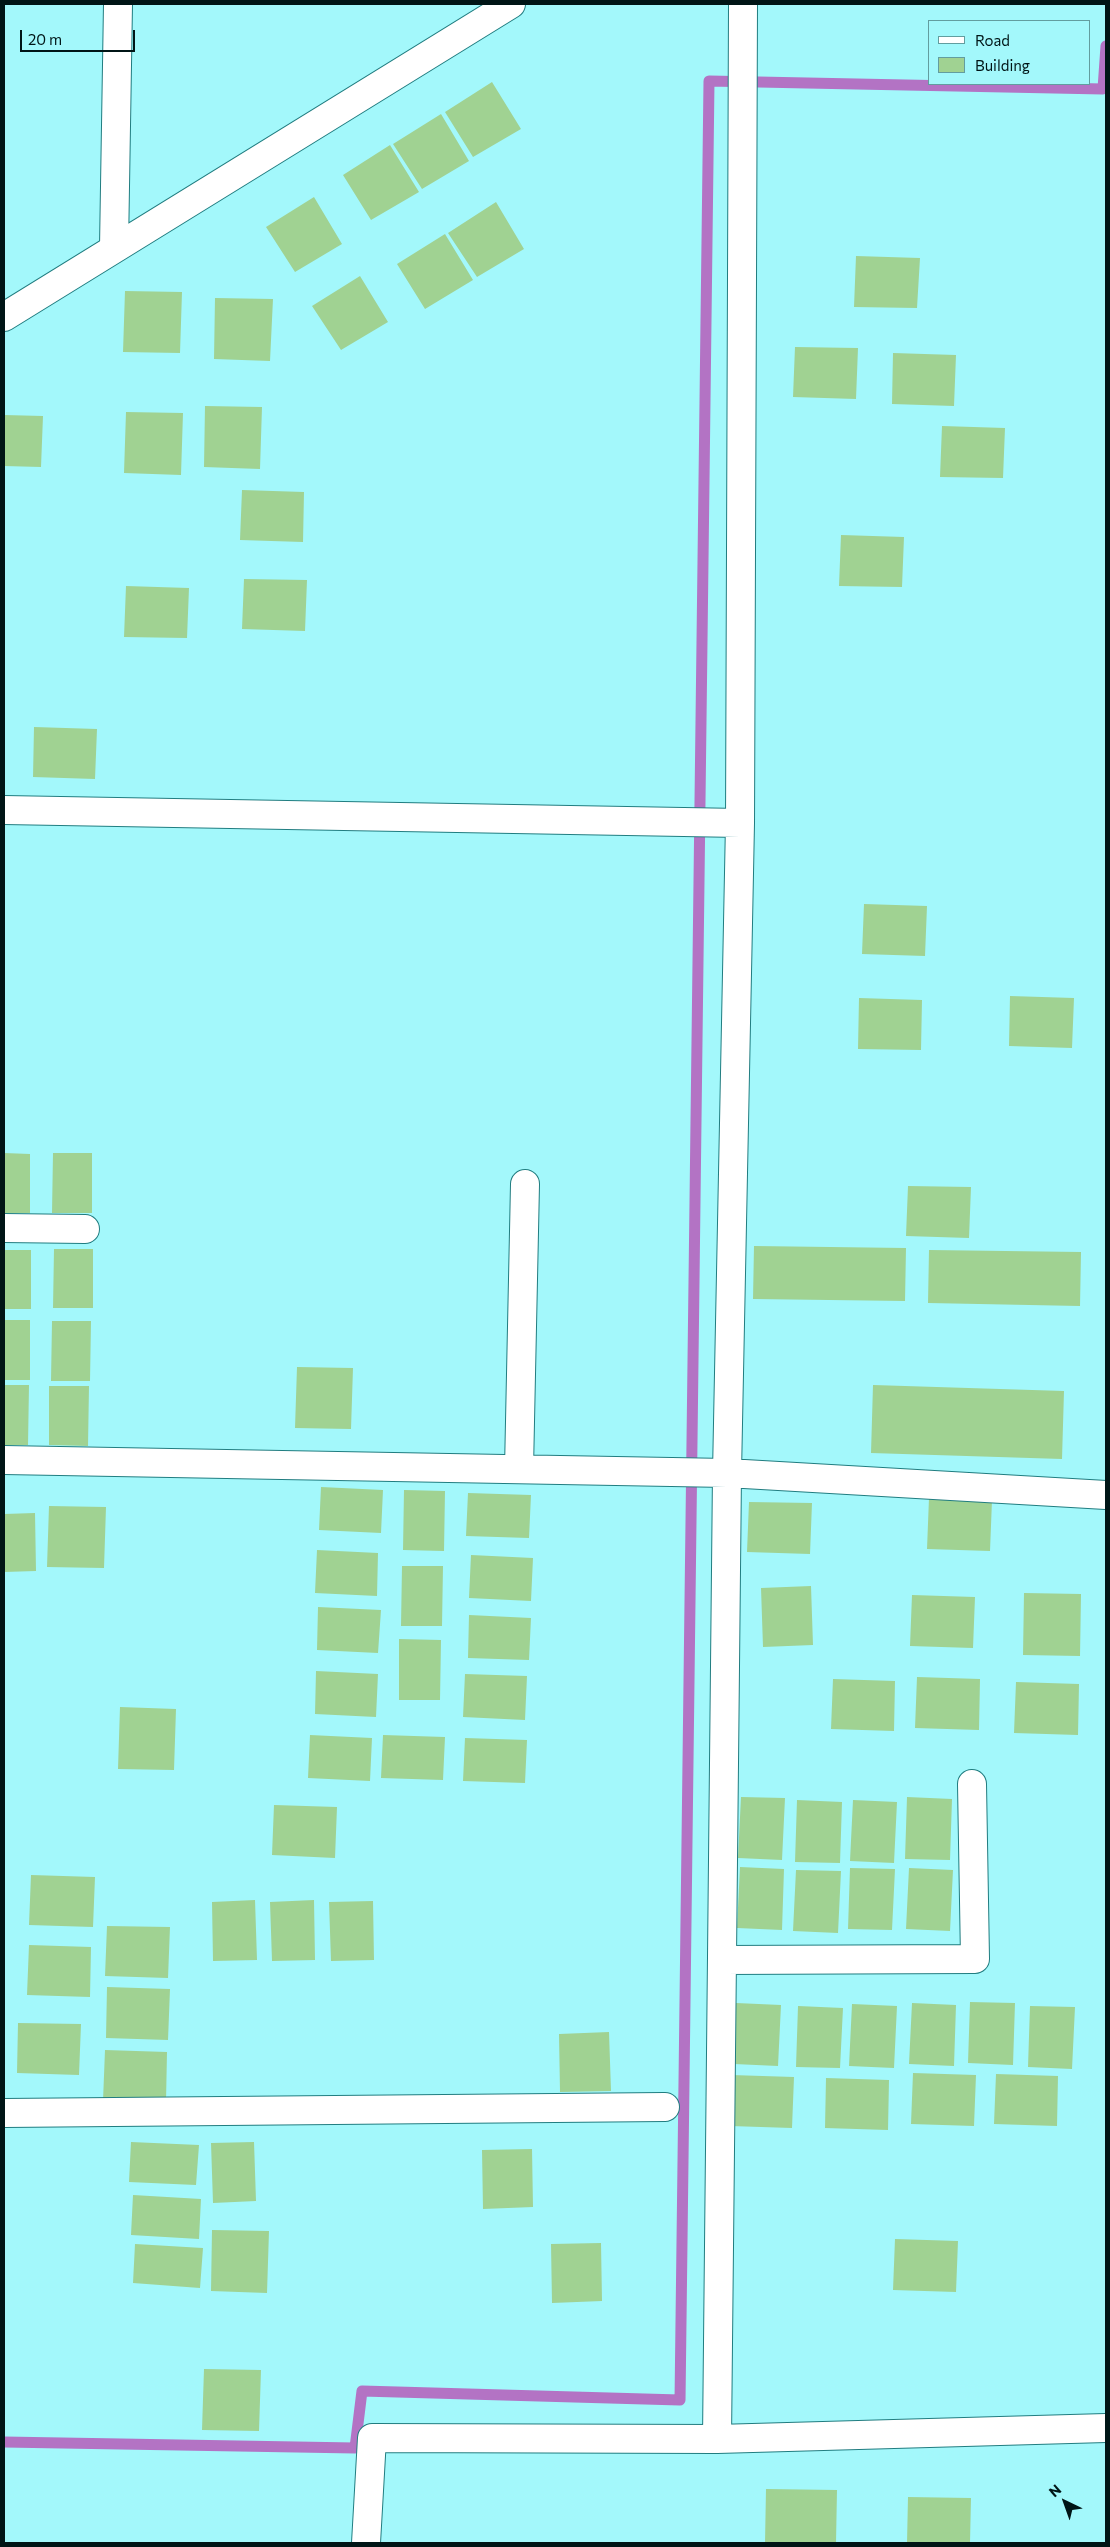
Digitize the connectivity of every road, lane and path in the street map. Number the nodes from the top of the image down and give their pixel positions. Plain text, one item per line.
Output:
1 (118, 4) edge
2 (512, 4) edge
3 (743, 4) edge
4 (114, 248) junction
5 (4, 317) edge
6 (4, 810) edge
7 (740, 823) junction
8 (525, 1184) dead end
9 (4, 1228) edge
10 (85, 1229) dead end
11 (4, 1460) edge
12 (519, 1469) junction
13 (727, 1473) junction
14 (1106, 1495) edge
15 (972, 1784) dead end
16 (722, 1960) junction
17 (665, 2107) dead end
18 (4, 2113) edge
19 (1106, 2428) edge
20 (718, 2439) junction
21 (366, 2543) edge

1 - 4 street
2 - 4 street
3 - 7 street
4 - 5 street
6 - 7 street
7 - 13 street
8 - 12 street
9 - 10 street
11 - 12 street
12 - 13 street
13 - 14 street
13 - 16 street
15 - 16 street
16 - 20 street
17 - 18 street
19 - 20 street
20 - 21 street

